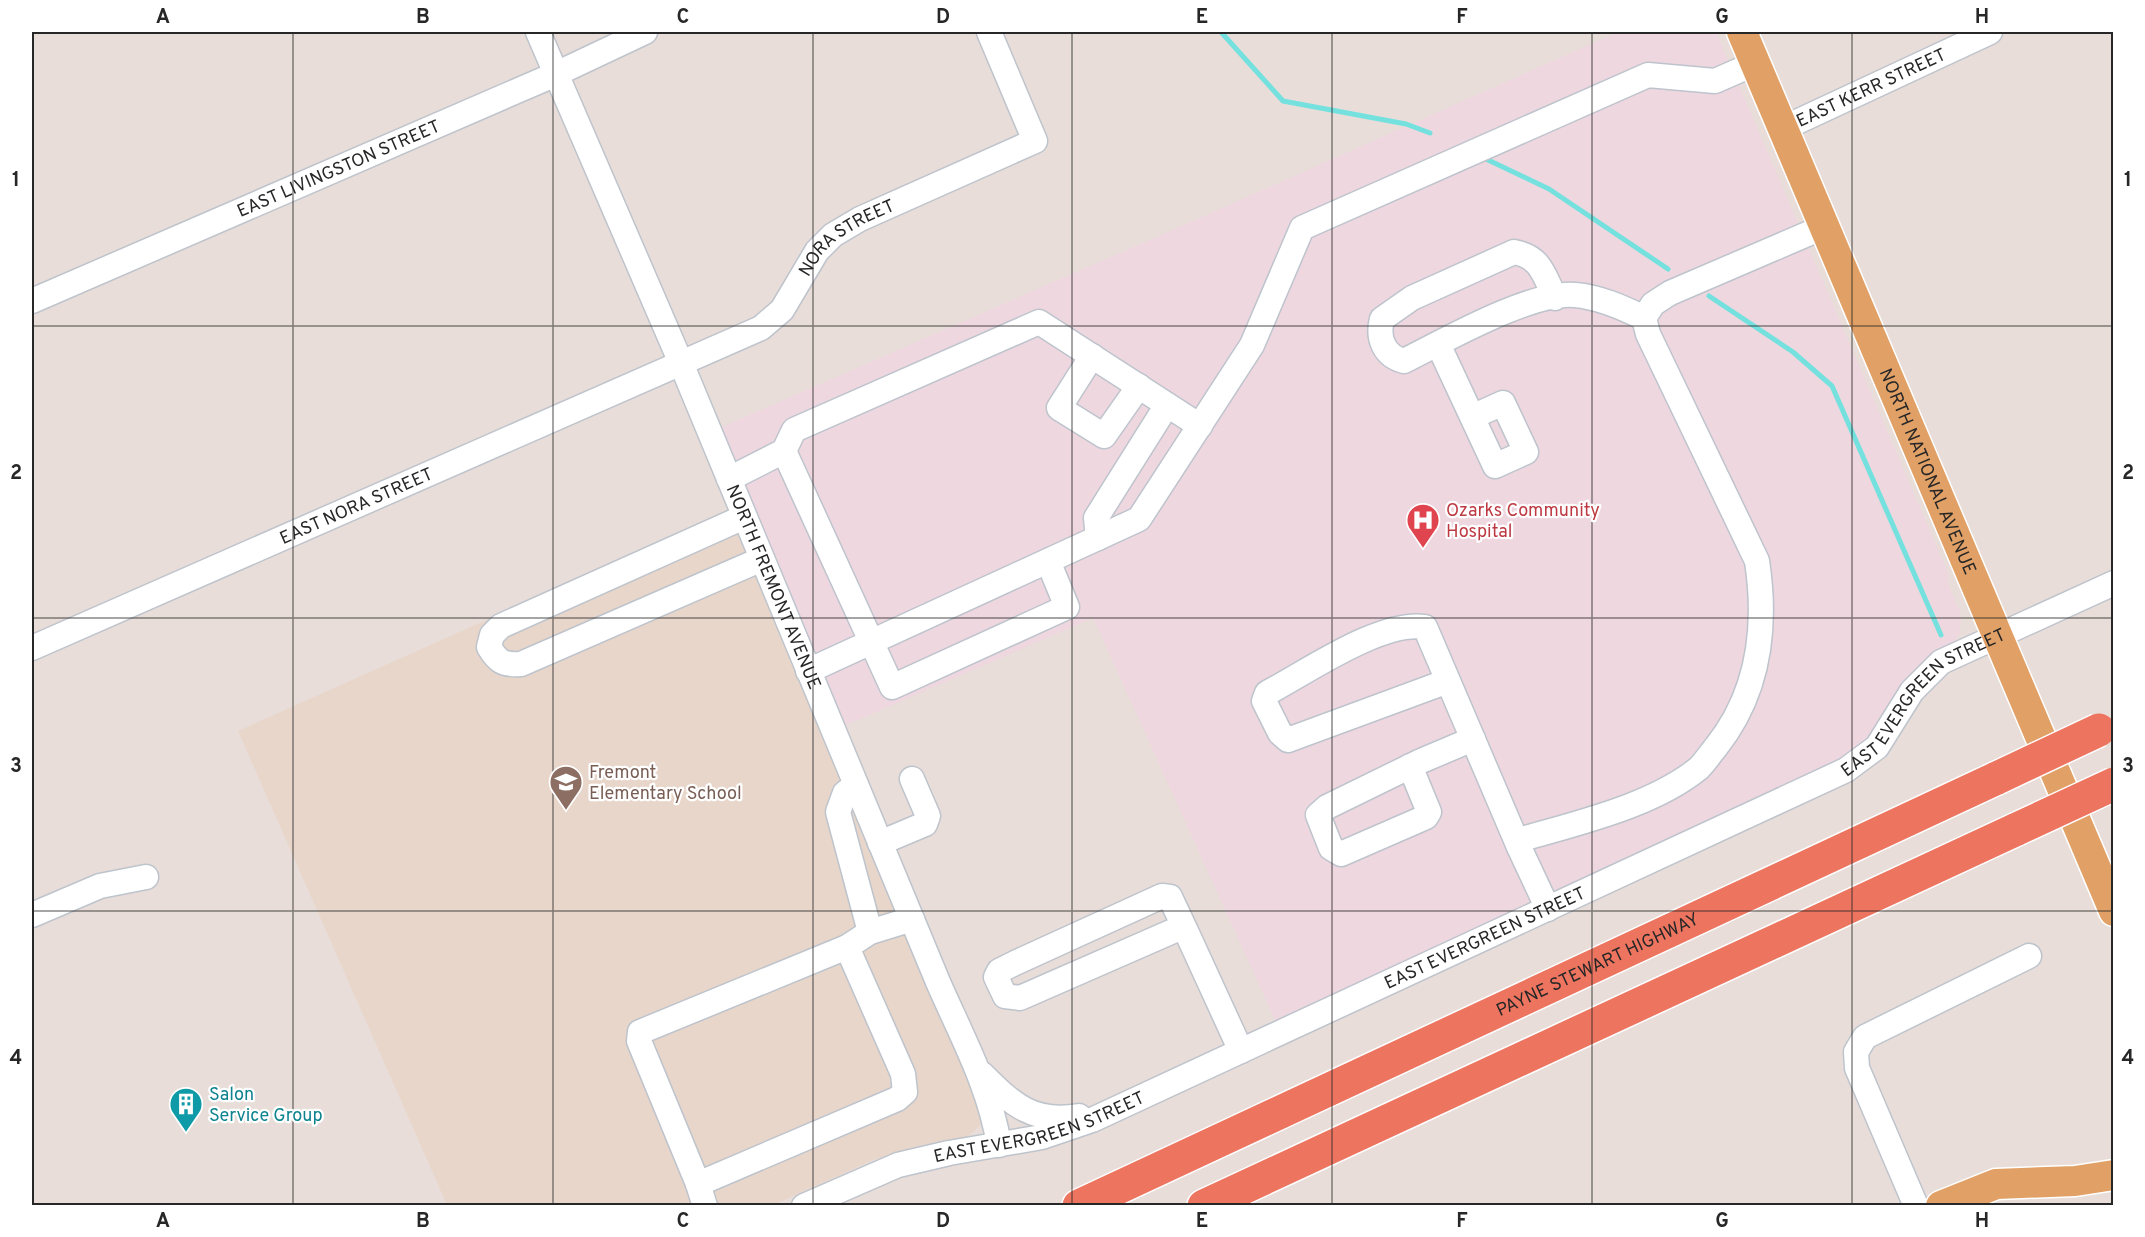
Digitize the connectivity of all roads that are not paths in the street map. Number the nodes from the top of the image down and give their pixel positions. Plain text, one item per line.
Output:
1 (538, 32) edge
2 (645, 32) edge
3 (989, 32) edge
4 (1742, 32) edge
5 (1990, 32) edge
6 (1756, 63) junction
7 (556, 74) junction
8 (1784, 128) junction
9 (1826, 226) junction
10 (1555, 298) junction
11 (32, 301) edge
12 (1644, 318) junction
13 (1438, 344) junction
14 (1092, 356) junction
15 (681, 363) junction
16 (1139, 386) junction
17 (1167, 405) junction
18 (1472, 417) dead end
19 (1200, 426) junction
20 (784, 451) junction
21 (729, 479) junction
22 (744, 517) junction
23 (1098, 538) junction
24 (762, 559) junction
25 (1048, 561) junction
26 (2114, 583) edge
27 (1999, 634) junction
28 (872, 642) junction
29 (32, 648) edge
30 (808, 671) junction
31 (1448, 681) junction
32 (2107, 726) edge
33 (1473, 739) junction
34 (1410, 766) dead end
35 (912, 779) dead end
36 (2114, 784) edge
37 (856, 785) junction
38 (880, 843) junction
39 (1519, 847) junction
40 (146, 877) dead end
41 (1548, 909) junction
42 (2114, 911) edge
43 (32, 915) edge
44 (912, 919) junction
45 (1186, 931) junction
46 (870, 932) junction
47 (847, 947) junction
48 (2029, 956) dead end
49 (1241, 1051) junction
50 (979, 1070) junction
51 (1116, 1110) junction
52 (999, 1145) junction
53 (2114, 1175) edge
54 (701, 1195) edge
55 (804, 1206) edge
56 (1079, 1206) edge
57 (1204, 1206) edge
58 (1916, 1206) edge
59 (1941, 1206) edge

1 - 7 street, NORTH FREMONT AVENUE
2 - 7 street, EAST LIVINGSTON STREET
3 - 15 street, NORA STREET
4 - 6 main road, NORTH NATIONAL AVENUE
5 - 8 street, EAST KERR STREET
6 - 8 main road, NORTH NATIONAL AVENUE
6 - 19 street
7 - 11 street, EAST LIVINGSTON STREET
7 - 15 street, NORTH FREMONT AVENUE
8 - 9 main road, NORTH NATIONAL AVENUE
9 - 12 street
9 - 27 main road, NORTH NATIONAL AVENUE
10 - 12 street
10 - 13 street
10 - 13 street
12 - 39 street
13 - 18 street
14 - 16 street
14 - 16 street
14 - 20 street
15 - 21 street, NORTH FREMONT AVENUE
15 - 29 street, EAST NORA STREET
16 - 17 street
17 - 19 street
17 - 23 street
19 - 23 street
20 - 21 street
20 - 28 street
21 - 22 street, NORTH FREMONT AVENUE
22 - 24 street, NORTH FREMONT AVENUE
22 - 24 street
23 - 25 street
24 - 30 street, NORTH FREMONT AVENUE
25 - 28 street
25 - 28 street
26 - 27 street, EAST EVERGREEN STREET
27 - 41 street, EAST EVERGREEN STREET
27 - 42 main road, NORTH NATIONAL AVENUE
28 - 30 street
30 - 37 street, NORTH FREMONT AVENUE
31 - 31 street
31 - 33 street
32 - 56 highway, PAYNE STEWART HIGHWAY, bridge
33 - 34 street
33 - 39 street
35 - 38 street
36 - 57 highway, bridge
37 - 38 street, NORTH FREMONT AVENUE
37 - 46 street
38 - 44 street, NORTH FREMONT AVENUE
39 - 41 street
40 - 43 street
41 - 49 street, EAST EVERGREEN STREET
44 - 46 street
44 - 50 street, NORTH FREMONT AVENUE
45 - 45 street
45 - 49 street
46 - 47 street
47 - 54 street
47 - 54 street
48 - 58 street
49 - 51 street, EAST EVERGREEN STREET
50 - 51 street
50 - 52 street, NORTH FREMONT AVENUE
51 - 52 street, EAST EVERGREEN STREET
52 - 55 street, EAST EVERGREEN STREET
53 - 59 main road

